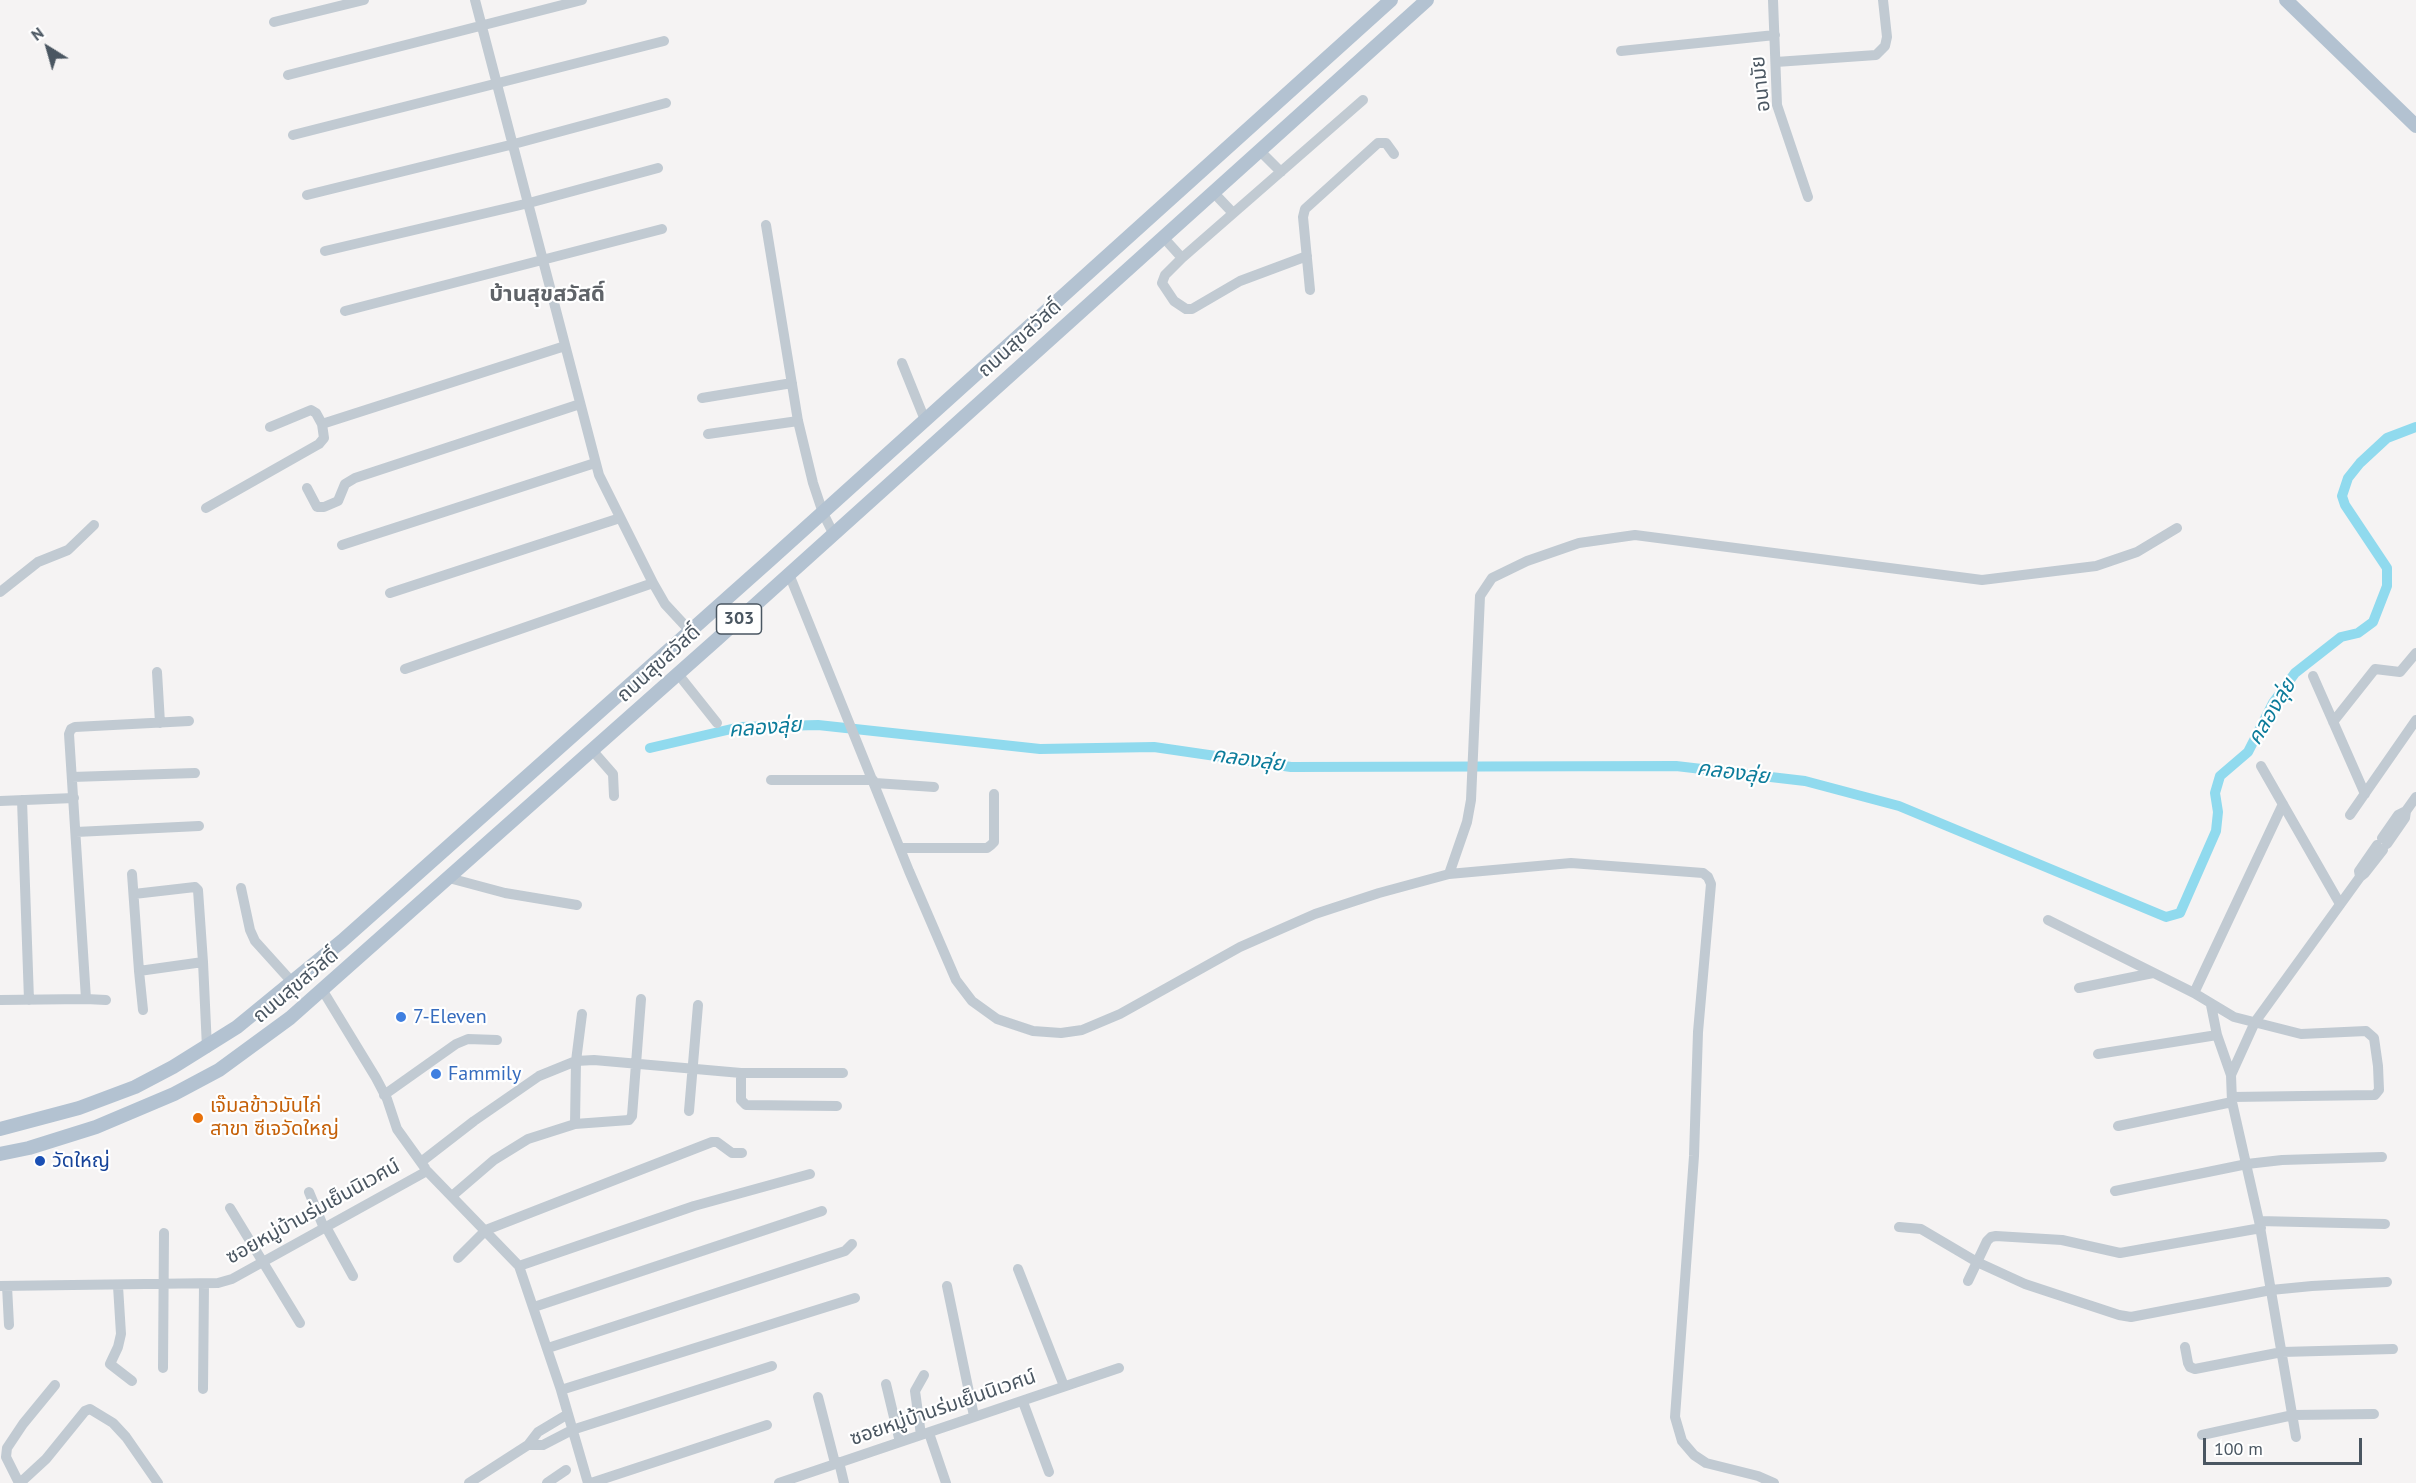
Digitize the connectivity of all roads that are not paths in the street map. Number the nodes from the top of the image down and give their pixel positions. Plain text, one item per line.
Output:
1 (364, 0) edge
2 (475, 0) edge
3 (582, 0) edge
4 (1391, 0) edge
5 (1427, 0) edge
6 (1773, 0) edge
7 (1883, 0) edge
8 (2286, 0) edge
9 (274, 22) dead end
10 (483, 27) junction
11 (1775, 35) junction
12 (664, 41) dead end
13 (1621, 51) dead end
14 (1776, 62) junction
15 (288, 75) dead end
16 (498, 84) junction
17 (1363, 100) dead end
18 (666, 103) dead end
19 (2416, 126) edge
20 (293, 135) dead end
21 (514, 144) junction
22 (1259, 150) junction
23 (1394, 154) dead end
24 (658, 168) dead end
25 (1281, 172) junction
26 (1213, 192) junction
27 (307, 195) dead end
28 (1808, 197) dead end
29 (529, 203) junction
30 (1233, 213) junction
31 (765, 225) dead end
32 (662, 229) dead end
33 (1163, 237) junction
34 (326, 251) dead end
35 (1307, 256) junction
36 (1182, 258) junction
37 (544, 261) junction
38 (1310, 290) dead end
39 (345, 311) dead end
40 (565, 346) junction
41 (902, 363) dead end
42 (792, 383) junction
43 (702, 399) dead end
44 (580, 404) junction
45 (925, 420) junction
46 (798, 421) junction
47 (322, 424) junction
48 (270, 427) dead end
49 (708, 434) dead end
50 (595, 463) junction
51 (307, 488) dead end
52 (206, 508) dead end
53 (823, 513) junction
54 (620, 518) junction
55 (94, 525) dead end
56 (2177, 528) dead end
57 (833, 533) junction
58 (342, 545) dead end
59 (789, 574) junction
60 (653, 583) junction
61 (0, 592) edge
62 (390, 593) dead end
63 (690, 631) junction
64 (2416, 653) edge
65 (405, 669) dead end
66 (157, 672) dead end
67 (678, 674) junction
68 (2313, 676) dead end
69 (2416, 720) edge
70 (189, 721) dead end
71 (2333, 722) junction
72 (160, 723) junction
73 (717, 723) dead end
74 (592, 750) junction
75 (2261, 766) dead end
76 (195, 773) dead end
77 (72, 777) junction
78 (771, 780) dead end
79 (874, 781) junction
80 (934, 787) dead end
81 (994, 794) dead end
82 (2365, 794) junction
83 (614, 796) dead end
84 (2416, 797) edge
85 (74, 798) junction
86 (22, 800) junction
87 (0, 801) edge
88 (2283, 804) junction
89 (2350, 815) dead end
90 (199, 826) dead end
91 (76, 832) junction
92 (900, 848) junction
93 (132, 874) dead end
94 (1449, 874) junction
95 (449, 878) junction
96 (241, 888) dead end
97 (134, 894) junction
98 (2340, 904) junction
99 (577, 905) dead end
100 (2048, 920) dead end
101 (203, 962) junction
102 (139, 971) junction
103 (2153, 973) junction
104 (292, 982) junction
105 (2079, 988) dead end
106 (322, 991) junction
107 (2194, 993) junction
108 (86, 999) junction
109 (641, 999) dead end
110 (0, 1000) edge
111 (29, 1000) junction
112 (106, 1000) dead end
113 (698, 1005) dead end
114 (2211, 1005) junction
115 (143, 1010) dead end
116 (582, 1014) dead end
117 (2255, 1022) junction
118 (2217, 1035) junction
119 (497, 1040) dead end
120 (207, 1048) junction
121 (2098, 1054) dead end
122 (576, 1060) junction
123 (636, 1065) junction
124 (693, 1069) junction
125 (843, 1072) dead end
126 (741, 1073) junction
127 (2231, 1075) junction
128 (384, 1095) junction
129 (2232, 1100) junction
130 (837, 1106) dead end
131 (688, 1112) dead end
132 (575, 1124) junction
133 (2118, 1126) dead end
134 (0, 1129) edge
135 (742, 1153) dead end
136 (0, 1154) edge
137 (2382, 1157) dead end
138 (2247, 1164) junction
139 (424, 1166) junction
140 (810, 1174) dead end
141 (2115, 1191) dead end
142 (309, 1192) dead end
143 (452, 1196) junction
144 (230, 1208) dead end
145 (822, 1211) dead end
146 (2385, 1224) dead end
147 (2260, 1225) junction
148 (1899, 1227) dead end
149 (325, 1228) junction
150 (486, 1230) junction
151 (164, 1233) dead end
152 (852, 1244) dead end
153 (458, 1258) dead end
154 (262, 1262) junction
155 (1977, 1262) junction
156 (519, 1266) junction
157 (1018, 1269) dead end
158 (352, 1276) dead end
159 (1968, 1281) dead end
160 (2387, 1282) dead end
161 (204, 1284) junction
162 (163, 1285) junction
163 (4, 1286) edge
164 (118, 1286) junction
165 (946, 1286) dead end
166 (2271, 1290) junction
167 (855, 1298) dead end
168 (534, 1307) junction
169 (300, 1323) dead end
170 (9, 1325) dead end
171 (2185, 1347) dead end
172 (548, 1348) junction
173 (2393, 1349) dead end
174 (2282, 1352) junction
175 (772, 1366) dead end
176 (163, 1368) dead end
177 (1119, 1368) dead end
178 (924, 1375) dead end
179 (132, 1381) dead end
180 (886, 1384) dead end
181 (55, 1386) dead end
182 (1064, 1386) junction
183 (203, 1389) dead end
184 (561, 1390) junction
185 (818, 1397) dead end
186 (1023, 1402) junction
187 (568, 1414) junction
188 (2374, 1414) dead end
189 (2293, 1415) junction
190 (974, 1416) junction
191 (768, 1425) dead end
192 (572, 1430) junction
193 (925, 1434) junction
194 (2202, 1435) dead end
195 (2296, 1437) dead end
196 (900, 1442) junction
197 (528, 1445) junction
198 (837, 1463) junction
199 (566, 1470) dead end
200 (1049, 1472) dead end
201 (19, 1483) edge
202 (158, 1483) edge
203 (469, 1483) edge
204 (547, 1483) edge
205 (590, 1483) edge
206 (779, 1483) edge
207 (844, 1483) edge
208 (946, 1483) edge
209 (1774, 1483) edge

1 - 9 street
2 - 10 street
3 - 10 street
4 - 45 main road, ถนนสุขสวัสดิ์ / 303
5 - 22 main road, ถนนสุขสวัสดิ์ / 303
6 - 11 street, อนามัย
7 - 14 street
8 - 19 main road
10 - 15 street
10 - 16 street
11 - 13 street
11 - 14 street, อนามัย
12 - 16 street
14 - 28 street, อนามัย
16 - 20 street
16 - 21 street
17 - 25 street
18 - 21 street
21 - 27 street
21 - 29 street
22 - 25 street
22 - 26 main road, ถนนสุขสวัสดิ์ / 303
23 - 35 street
24 - 29 street
25 - 30 street
26 - 30 street
26 - 33 main road, ถนนสุขสวัสดิ์ / 303
29 - 34 street
29 - 37 street
30 - 36 street
31 - 42 street
32 - 37 street
33 - 36 street
33 - 57 main road, ถนนสุขสวัสดิ์ / 303
35 - 36 street
35 - 38 street
37 - 39 street
37 - 40 street
40 - 44 street
40 - 47 street
41 - 45 street
42 - 43 street
42 - 46 street
44 - 50 street
44 - 51 street
45 - 53 main road, ถนนสุขสวัสดิ์ / 303
46 - 49 street
46 - 53 street
47 - 48 street
47 - 52 street
50 - 54 street
50 - 58 street
53 - 57 street
53 - 63 main road, ถนนสุขสวัสดิ์ / 303
54 - 60 street
54 - 62 street
55 - 61 street
56 - 94 street
57 - 59 main road, ถนนสุขสวัสดิ์ / 303
59 - 67 main road, ถนนสุขสวัสดิ์ / 303
59 - 79 street
60 - 63 street
60 - 65 street
63 - 104 main road, ถนนสุขสวัสดิ์ / 303
64 - 71 street
66 - 72 street
67 - 73 street
67 - 74 main road, ถนนสุขสวัสดิ์ / 303
68 - 71 street
69 - 82 street
70 - 72 street
71 - 82 street
72 - 77 street
74 - 83 street
74 - 95 main road, ถนนสุขสวัสดิ์ / 303
75 - 88 street
76 - 77 street
77 - 85 street
78 - 79 street
79 - 80 street
79 - 92 street
81 - 92 street
82 - 89 street
84 - 98 street
85 - 86 street
85 - 91 street
86 - 87 street
86 - 111 street
88 - 98 street
88 - 107 street
90 - 91 street
91 - 108 street
92 - 94 street
93 - 97 street
94 - 209 street
95 - 99 street
95 - 106 main road, ถนนสุขสวัสดิ์ / 303
96 - 104 street
97 - 101 street
97 - 102 street
98 - 117 street
100 - 103 street
101 - 102 street
101 - 120 street
102 - 115 street
103 - 105 street
103 - 107 street
104 - 120 main road, ถนนสุขสวัสดิ์ / 303
106 - 128 street, ซอยหมู่บ้านร่มเย็นนิเวศน์
106 - 136 main road, ถนนสุขสวัสดิ์ / 303
107 - 114 street
108 - 111 street
108 - 112 street
109 - 123 street
110 - 111 street
113 - 124 street
114 - 117 street
114 - 118 street
116 - 122 street
117 - 127 street
117 - 129 street
118 - 121 street
118 - 127 street
119 - 128 street
120 - 134 main road, ถนนสุขสวัสดิ์ / 303
122 - 123 street
122 - 132 street
122 - 139 street
123 - 124 street
123 - 132 street
124 - 126 street
124 - 131 street
125 - 126 street
126 - 130 street
127 - 129 street
128 - 139 street, ซอยหมู่บ้านร่มเย็นนิเวศน์
129 - 133 street
129 - 138 street
132 - 143 street
135 - 150 street
137 - 138 street
138 - 141 street
138 - 147 street
139 - 143 street, ซอยหมู่บ้านร่มเย็นนิเวศน์
139 - 149 street, ซอยหมู่บ้านร่มเย็นนิเวศน์
140 - 156 street
142 - 149 street
143 - 150 street, ซอยหมู่บ้านร่มเย็นนิเวศน์
144 - 154 street
145 - 168 street
146 - 147 street
147 - 155 street
147 - 166 street
148 - 155 street
149 - 154 street, ซอยหมู่บ้านร่มเย็นนิเวศน์
149 - 158 street
150 - 153 street
150 - 156 street, ซอยหมู่บ้านร่มเย็นนิเวศน์
151 - 162 street
152 - 172 street
154 - 161 street, ซอยหมู่บ้านร่มเย็นนิเวศน์
154 - 169 street
155 - 159 street
155 - 166 street
156 - 168 street, ซอยหมู่บ้านร่มเย็นนิเวศน์
157 - 182 street
160 - 166 street
161 - 162 street, ซอยหมู่บ้านร่มเย็นนิเวศน์
161 - 183 street
162 - 164 street, ซอยหมู่บ้านร่มเย็นนิเวศน์
162 - 176 street
163 - 164 street, ซอยหมู่บ้านร่มเย็นนิเวศน์
163 - 170 street
164 - 179 street
165 - 190 street
166 - 174 street
167 - 184 street
168 - 172 street, ซอยหมู่บ้านร่มเย็นนิเวศน์
171 - 174 street
172 - 184 street, ซอยหมู่บ้านร่มเย็นนิเวศน์
173 - 174 street
174 - 189 street
175 - 192 street
177 - 182 street, ซอยหมู่บ้านร่มเย็นนิเวศน์
178 - 193 street
180 - 196 street
181 - 201 street
182 - 186 street, ซอยหมู่บ้านร่มเย็นนิเวศน์
184 - 187 street, ซอยหมู่บ้านร่มเย็นนิเวศน์
185 - 198 street
186 - 190 street, ซอยหมู่บ้านร่มเย็นนิเวศน์
186 - 200 street
187 - 192 street, ซอยหมู่บ้านร่มเย็นนิเวศน์
187 - 197 street
188 - 189 street
189 - 194 street
189 - 195 street
190 - 193 street, ซอยหมู่บ้านร่มเย็นนิเวศน์
191 - 205 street
192 - 197 street
192 - 205 street, ซอยหมู่บ้านร่มเย็นนิเวศน์
193 - 196 street, ซอยหมู่บ้านร่มเย็นนิเวศน์
193 - 208 street
196 - 198 street, ซอยหมู่บ้านร่มเย็นนิเวศน์
197 - 203 street
198 - 206 street, ซอยหมู่บ้านร่มเย็นนิเวศน์
198 - 207 street
199 - 204 street
201 - 202 street

